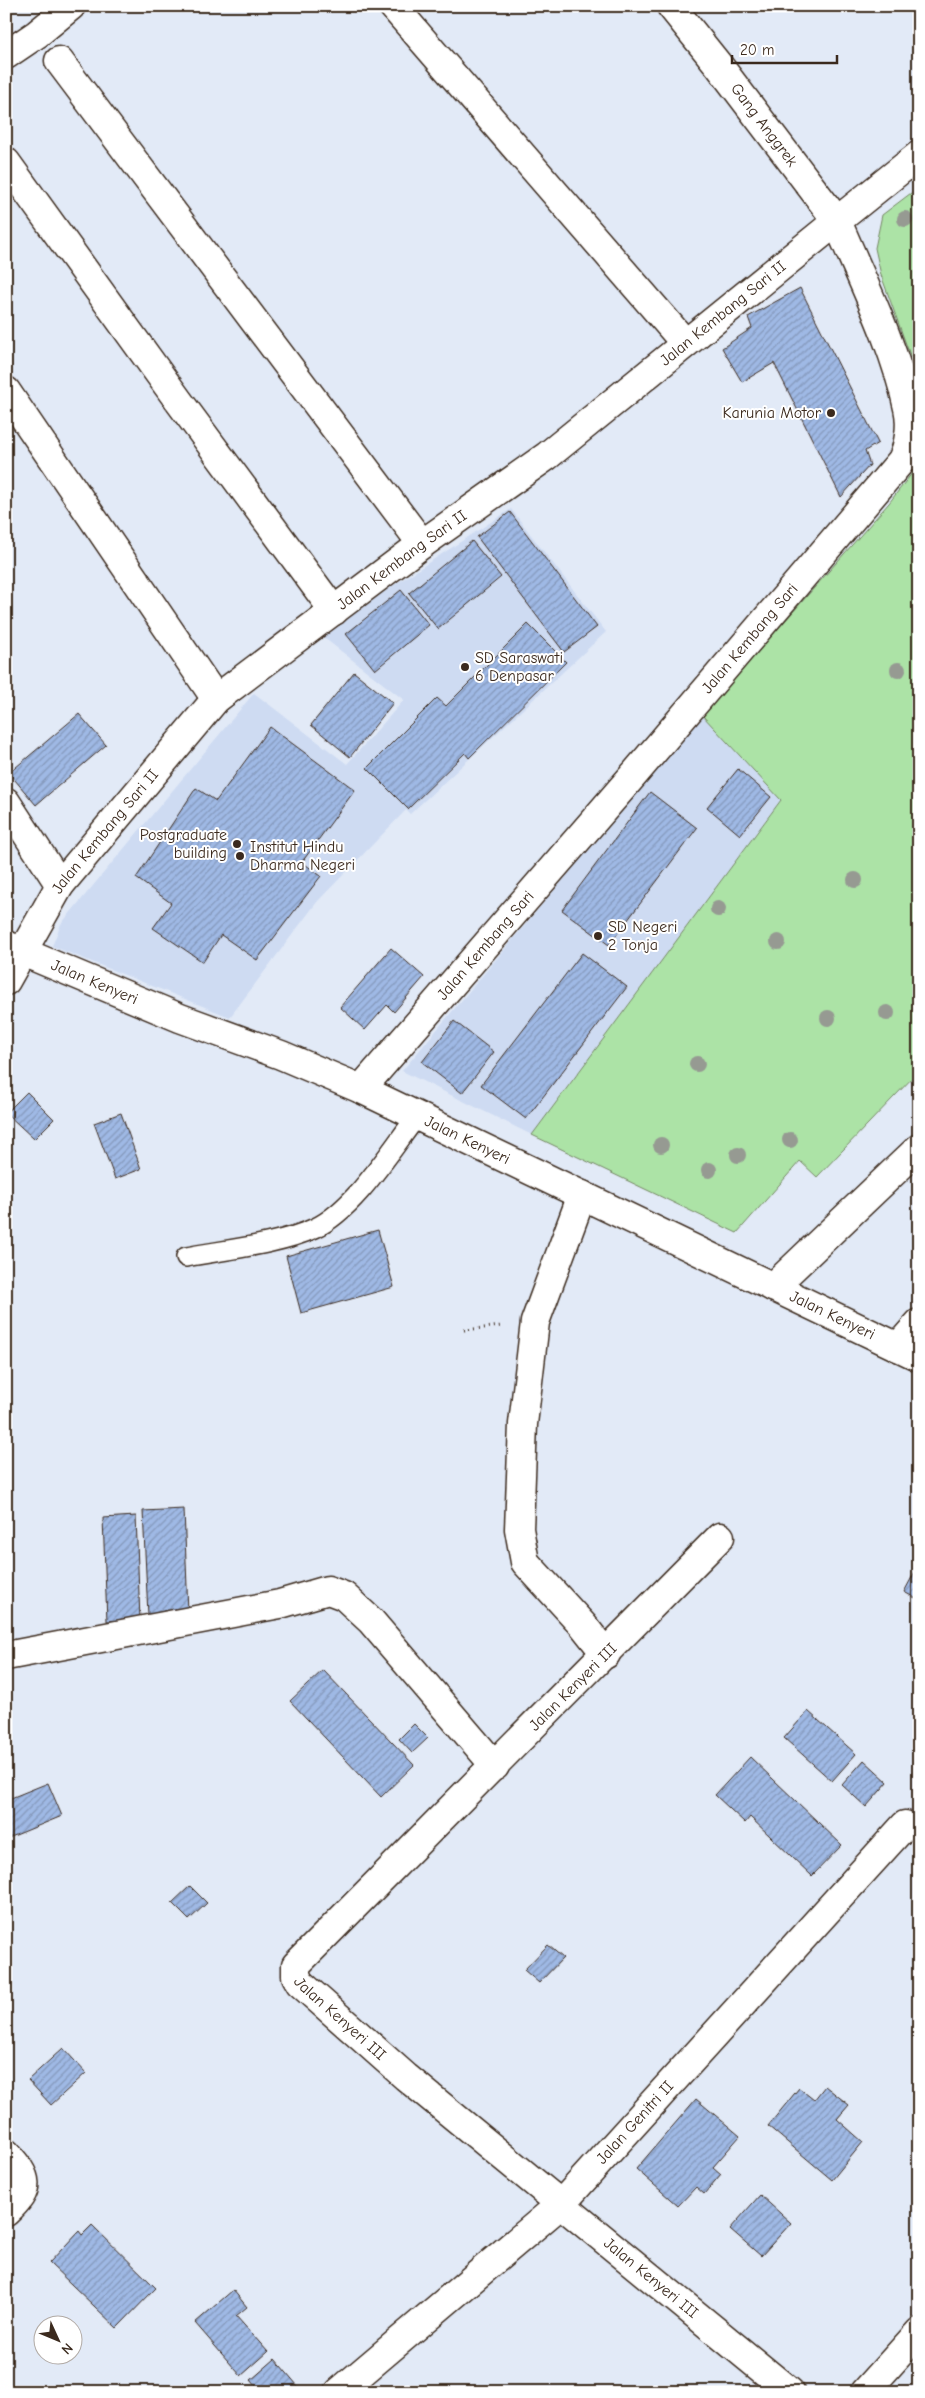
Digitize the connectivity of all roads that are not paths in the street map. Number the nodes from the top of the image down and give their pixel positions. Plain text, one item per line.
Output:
1 (71, 6) edge
2 (393, 6) edge
3 (671, 6) edge
4 (6, 55) edge
5 (59, 61) dead end
6 (919, 155) edge
7 (6, 162) edge
8 (837, 221) junction
9 (685, 343) junction
10 (6, 391) edge
11 (422, 544) junction
12 (334, 611) junction
13 (216, 699) junction
14 (6, 802) edge
15 (60, 885) junction
16 (15, 948) edge
17 (6, 981) edge
18 (361, 1089) junction
19 (417, 1116) junction
20 (919, 1148) edge
21 (582, 1195) junction
22 (186, 1258) dead end
23 (773, 1287) junction
24 (919, 1323) edge
25 (908, 1352) edge
26 (720, 1537) dead end
27 (606, 1654) junction
28 (6, 1656) edge
29 (495, 1766) junction
30 (905, 1825) dead end
31 (6, 2153) edge
32 (561, 2204) junction
33 (6, 2212) edge
34 (919, 2332) edge
35 (339, 2392) edge
36 (790, 2392) edge
37 (865, 2392) edge

1 - 4 street
2 - 9 street
3 - 8 street, Gang Anggrek
5 - 11 street
6 - 8 street
7 - 12 street
8 - 9 street, Jalan Kembang Sari II
8 - 18 street, Jalan Kembang Sari
9 - 11 street, Jalan Kembang Sari II
10 - 13 street
11 - 12 street, Jalan Kembang Sari II
12 - 13 street, Jalan Kembang Sari II
13 - 15 street, Jalan Kembang Sari II
14 - 15 street
15 - 16 street, Jalan Kembang Sari II
16 - 17 street, Jalan Kembang Sari II
16 - 18 street, Jalan Kenyeri
18 - 19 street, Jalan Kenyeri
19 - 21 street, Jalan Kenyeri
19 - 22 lane
20 - 23 street
21 - 23 street, Jalan Kenyeri
21 - 27 street
23 - 25 street, Jalan Kenyeri
24 - 25 street
26 - 27 street, Jalan Kenyeri III
27 - 29 street, Jalan Kenyeri III
28 - 29 street
29 - 32 street, Jalan Kenyeri III
30 - 32 street, Jalan Genitri II
31 - 33 street
32 - 35 street, Jalan Genitri II
32 - 36 street, Jalan Kenyeri III
34 - 37 street

